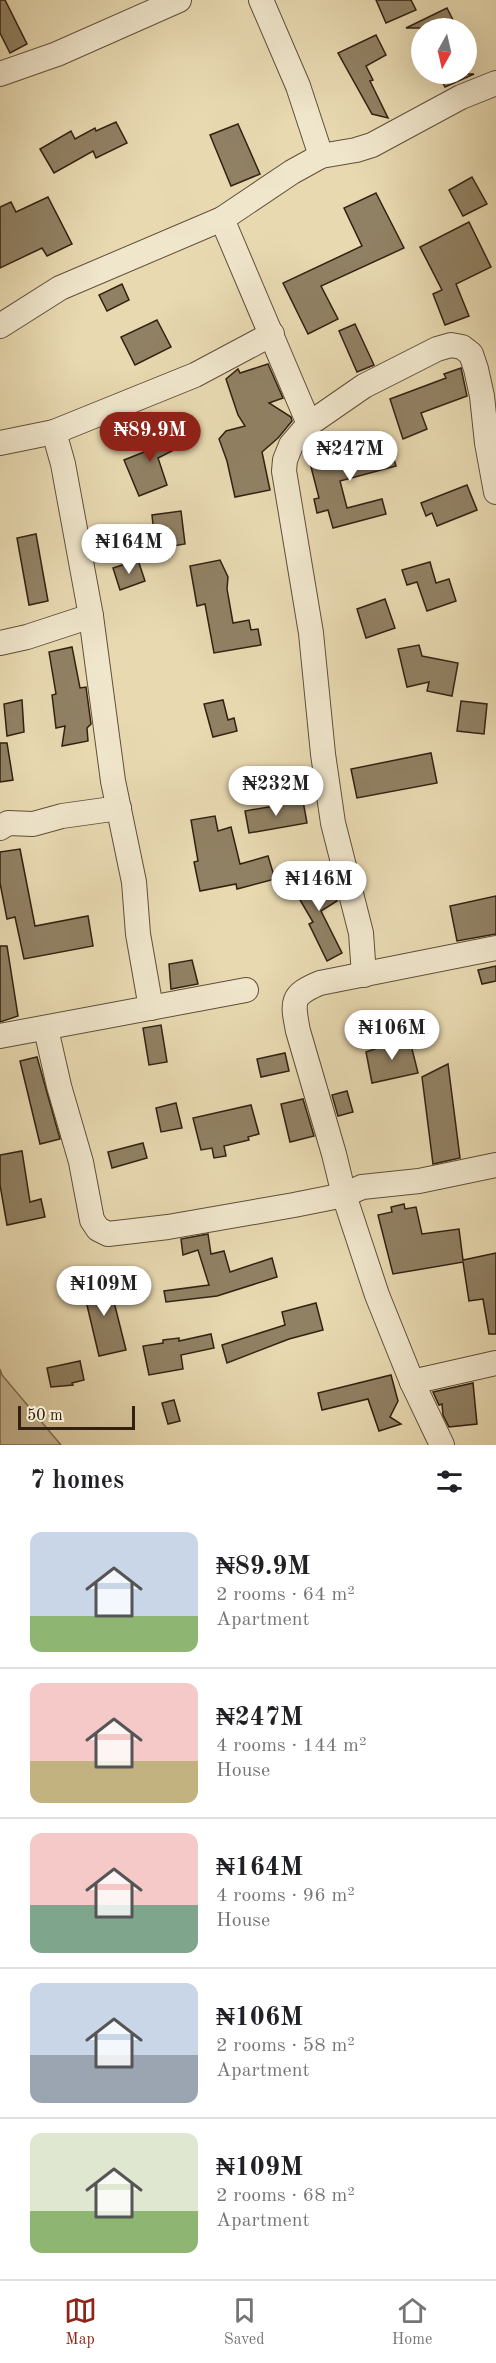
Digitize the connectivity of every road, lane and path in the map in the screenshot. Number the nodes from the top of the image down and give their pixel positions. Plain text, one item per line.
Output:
1 (179, 0) edge
2 (261, 0) edge
3 (0, 74) edge
4 (496, 83) edge
5 (321, 156) junction
6 (222, 219) junction
7 (0, 326) edge
8 (272, 334) junction
9 (309, 424) junction
10 (54, 432) junction
11 (0, 443) edge
12 (496, 492) edge
13 (91, 616) junction
14 (0, 643) edge
15 (118, 808) junction
16 (0, 828) edge
17 (496, 948) edge
18 (364, 975) junction
19 (246, 990) dead end
20 (151, 1008) junction
21 (46, 1029) junction
22 (0, 1036) edge
23 (496, 1165) edge
24 (344, 1196) junction
25 (496, 1363) edge
26 (412, 1383) junction
27 (442, 1445) edge

1 - 3 street
2 - 5 street
4 - 5 street
5 - 6 street
6 - 7 street
6 - 8 street
8 - 9 street
8 - 10 street
9 - 12 street
9 - 18 street
10 - 11 street
10 - 13 street
13 - 14 street
13 - 15 street
15 - 16 street
15 - 20 street
17 - 18 street
18 - 24 street
19 - 20 street
20 - 21 street
21 - 22 street
21 - 24 street
23 - 24 street
24 - 26 street
25 - 26 street
26 - 27 street

